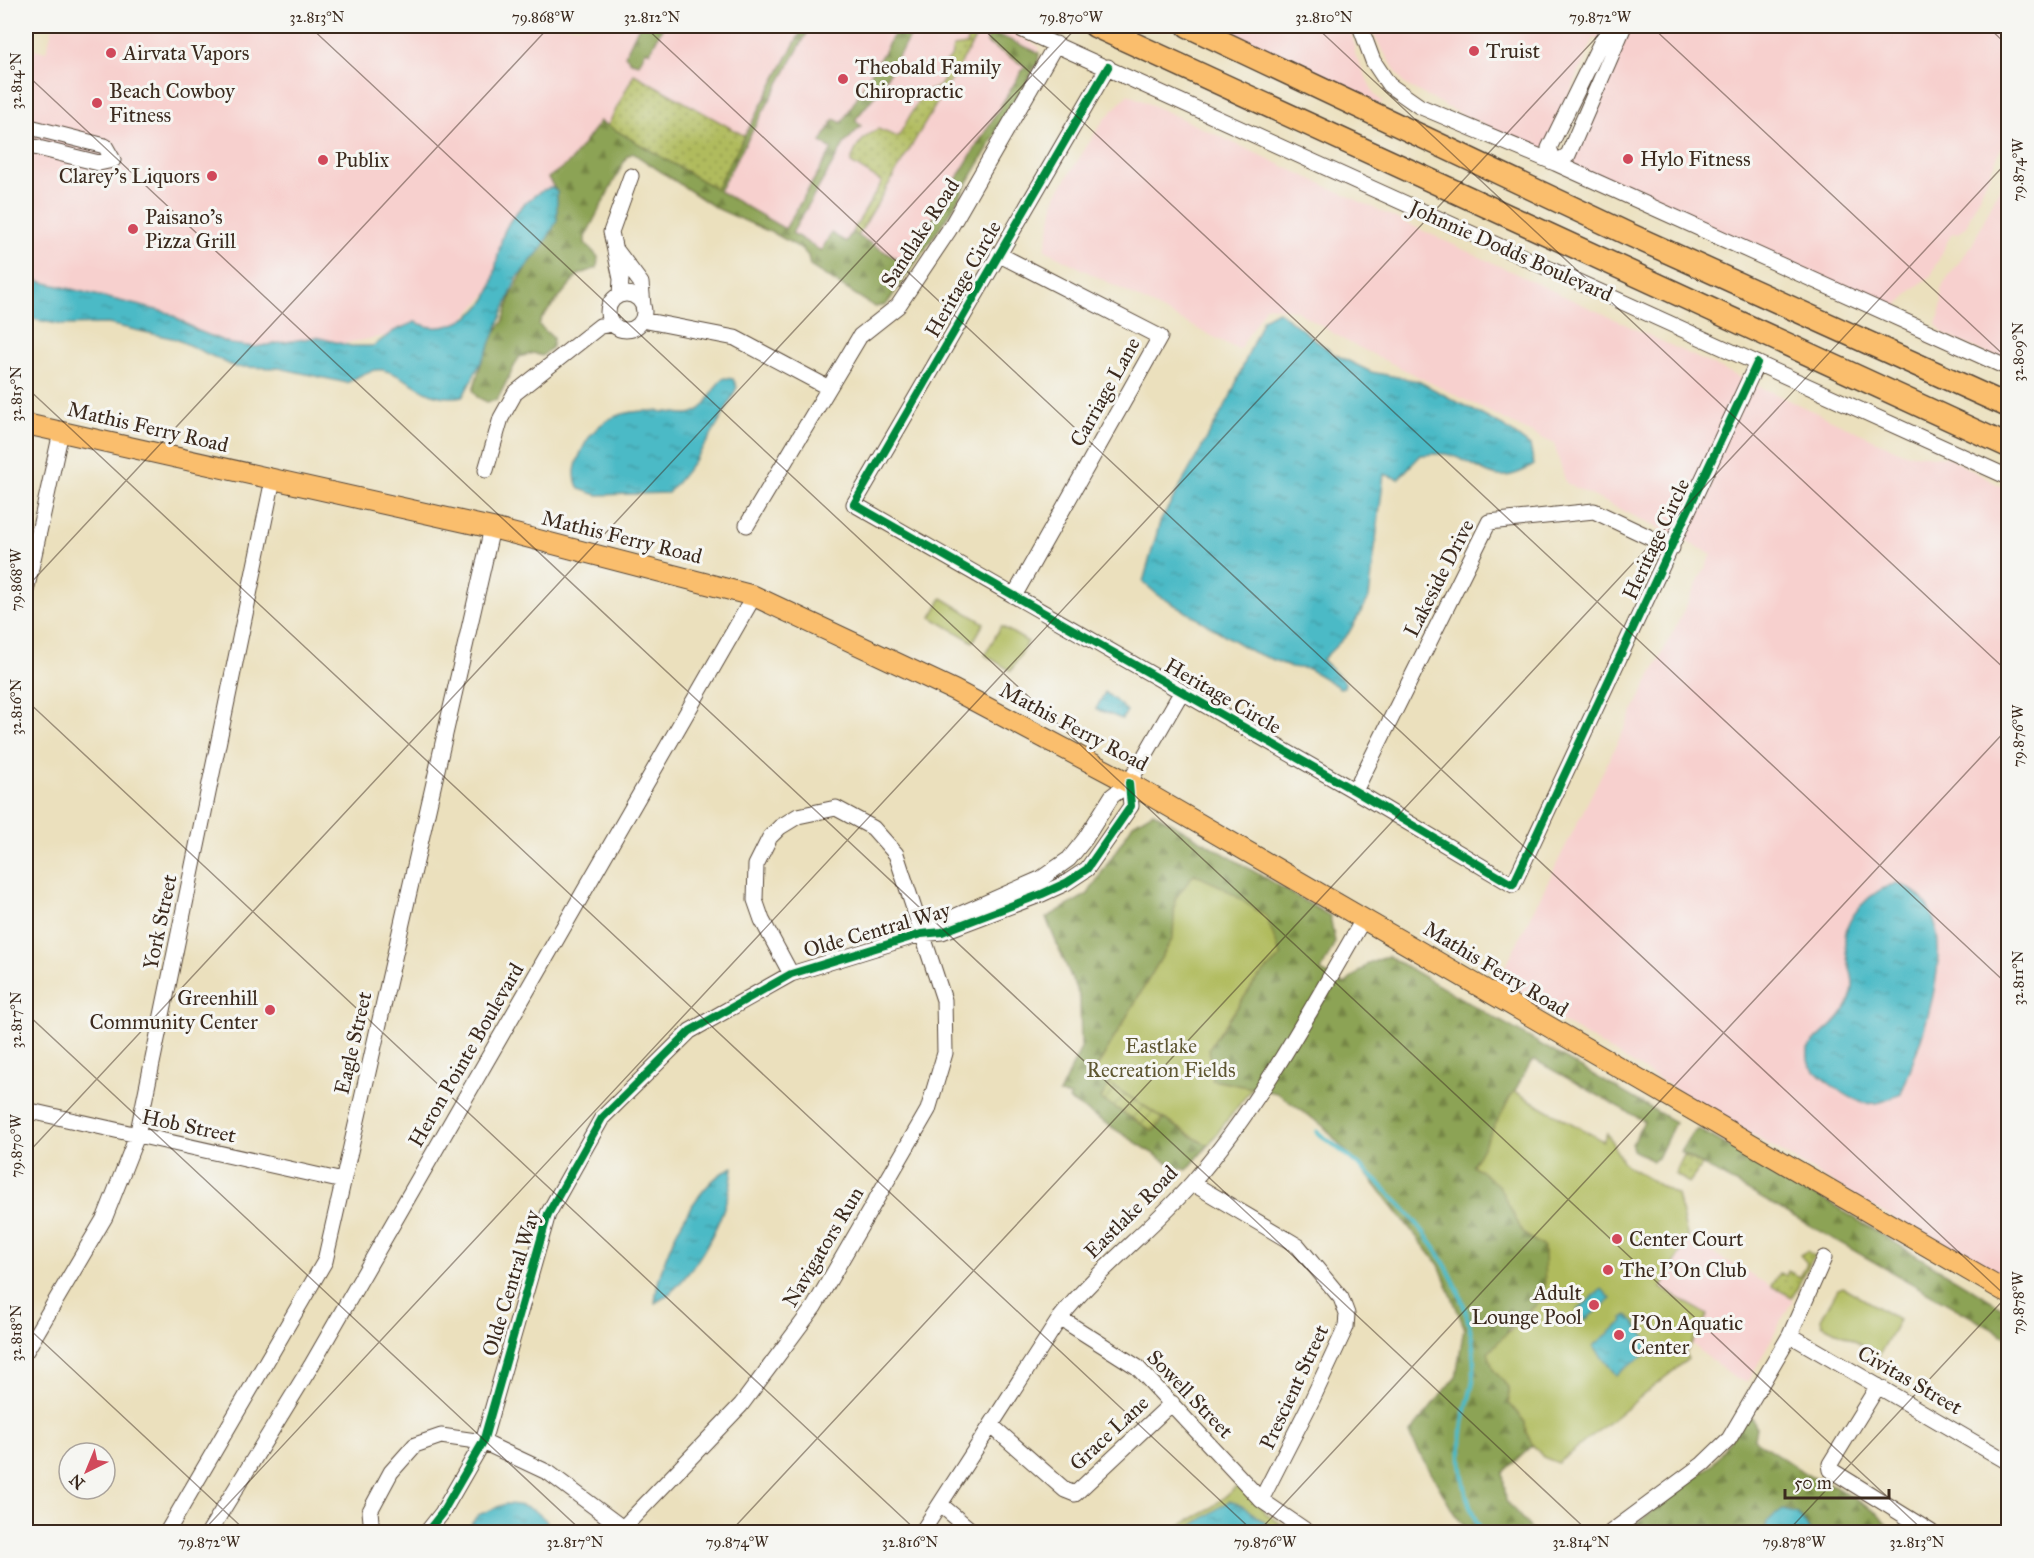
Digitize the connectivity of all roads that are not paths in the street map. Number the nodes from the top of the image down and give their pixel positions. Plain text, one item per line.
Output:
1 (1014, 26) edge
2 (1095, 26) edge
3 (1188, 26) edge
4 (1360, 26) edge
5 (1609, 26) edge
6 (1624, 26) edge
7 (1128, 32) edge
8 (1056, 44) junction
9 (1108, 67) junction
10 (1571, 102) junction
11 (1587, 110) junction
12 (26, 126) edge
13 (26, 145) edge
14 (1555, 163) junction
15 (631, 176) dead end
16 (612, 244) junction
17 (998, 254) junction
18 (620, 295) junction
19 (643, 313) junction
20 (612, 324) junction
21 (1758, 363) junction
22 (2008, 368) edge
23 (827, 387) junction
24 (2008, 406) edge
25 (26, 424) edge
26 (61, 432) junction
27 (2008, 446) edge
28 (486, 470) dead end
29 (2008, 477) edge
30 (273, 479) junction
31 (747, 525) dead end
32 (492, 528) junction
33 (1672, 548) junction
34 (26, 591) edge
35 (754, 596) junction
36 (1014, 596) junction
37 (1181, 693) junction
38 (1129, 783) junction
39 (1355, 791) junction
40 (1364, 918) junction
41 (921, 934) junction
42 (791, 974) junction
43 (26, 1110) edge
44 (137, 1136) junction
45 (343, 1181) junction
46 (1192, 1183) junction
47 (1824, 1258) dead end
48 (2008, 1293) edge
49 (1060, 1318) junction
50 (1790, 1335) junction
51 (26, 1351) edge
52 (1878, 1386) junction
53 (1172, 1403) junction
54 (992, 1426) junction
55 (483, 1442) junction
56 (2008, 1462) edge
57 (1261, 1500) junction
58 (941, 1505) junction
59 (927, 1530) edge
60 (623, 1531) edge
61 (166, 1533) edge
62 (209, 1533) edge
63 (372, 1533) edge
64 (427, 1533) edge
65 (973, 1533) edge
66 (1308, 1533) edge
67 (1611, 1533) edge
68 (1931, 1533) edge

1 - 8 street, Johnnie Dodds Boulevard
2 - 7 highway, Johnnie Dodds Boulevard
3 - 24 highway
4 - 14 street
5 - 10 street
6 - 11 street
7 - 27 highway, Johnnie Dodds Boulevard
8 - 9 street, Johnnie Dodds Boulevard
8 - 23 street, Sandlake Road
9 - 17 street, Heritage Circle
9 - 21 street, Johnnie Dodds Boulevard
10 - 11 street
10 - 14 street
11 - 14 street
12 - 13 street
14 - 22 street
15 - 16 street
16 - 18 street
16 - 19 street
17 - 36 street, Heritage Circle
17 - 36 street, Carriage Lane
18 - 19 street
18 - 20 street
19 - 20 street
19 - 23 street
20 - 28 street
21 - 29 street, Johnnie Dodds Boulevard
21 - 33 street, Heritage Circle
23 - 31 street, Sandlake Road
25 - 26 main road, Mathis Ferry Road
26 - 30 main road, Mathis Ferry Road
26 - 34 street
30 - 32 main road, Mathis Ferry Road
30 - 44 street, York Street
32 - 35 main road, Mathis Ferry Road
32 - 45 street, Eagle Street
33 - 39 street, Lakeside Drive
33 - 39 street, Heritage Circle
35 - 38 main road, Mathis Ferry Road
35 - 62 street, Heron Pointe Boulevard
36 - 37 street, Heritage Circle
37 - 38 street, Heritage Circle
37 - 39 street, Heritage Circle
38 - 40 main road, Mathis Ferry Road
38 - 41 street, Olde Central Way
38 - 41 street, Olde Central Way
40 - 46 street, Eastlake Road
40 - 48 main road, Mathis Ferry Road
41 - 42 street, Olde Central Way
41 - 42 street
41 - 60 street, Navigators Run
42 - 55 street, Olde Central Way
43 - 44 street, Hob Street
44 - 45 street, Hob Street
44 - 51 street, York Street
45 - 61 street, Eagle Street
46 - 49 street, Eastlake Road
46 - 57 street, Prescient Street
47 - 50 street
49 - 53 street, Sowell Street
49 - 54 street, Eastlake Road
50 - 52 street, Civitas Street
50 - 67 street
52 - 56 street, Civitas Street
52 - 68 street
53 - 54 street, Grace Lane
53 - 57 street, Sowell Street
54 - 58 street, Eastlake Road
55 - 60 street
55 - 63 street
55 - 64 street, Olde Central Way
57 - 66 street, Sowell Street
58 - 59 street, Eastlake Road
58 - 65 street

